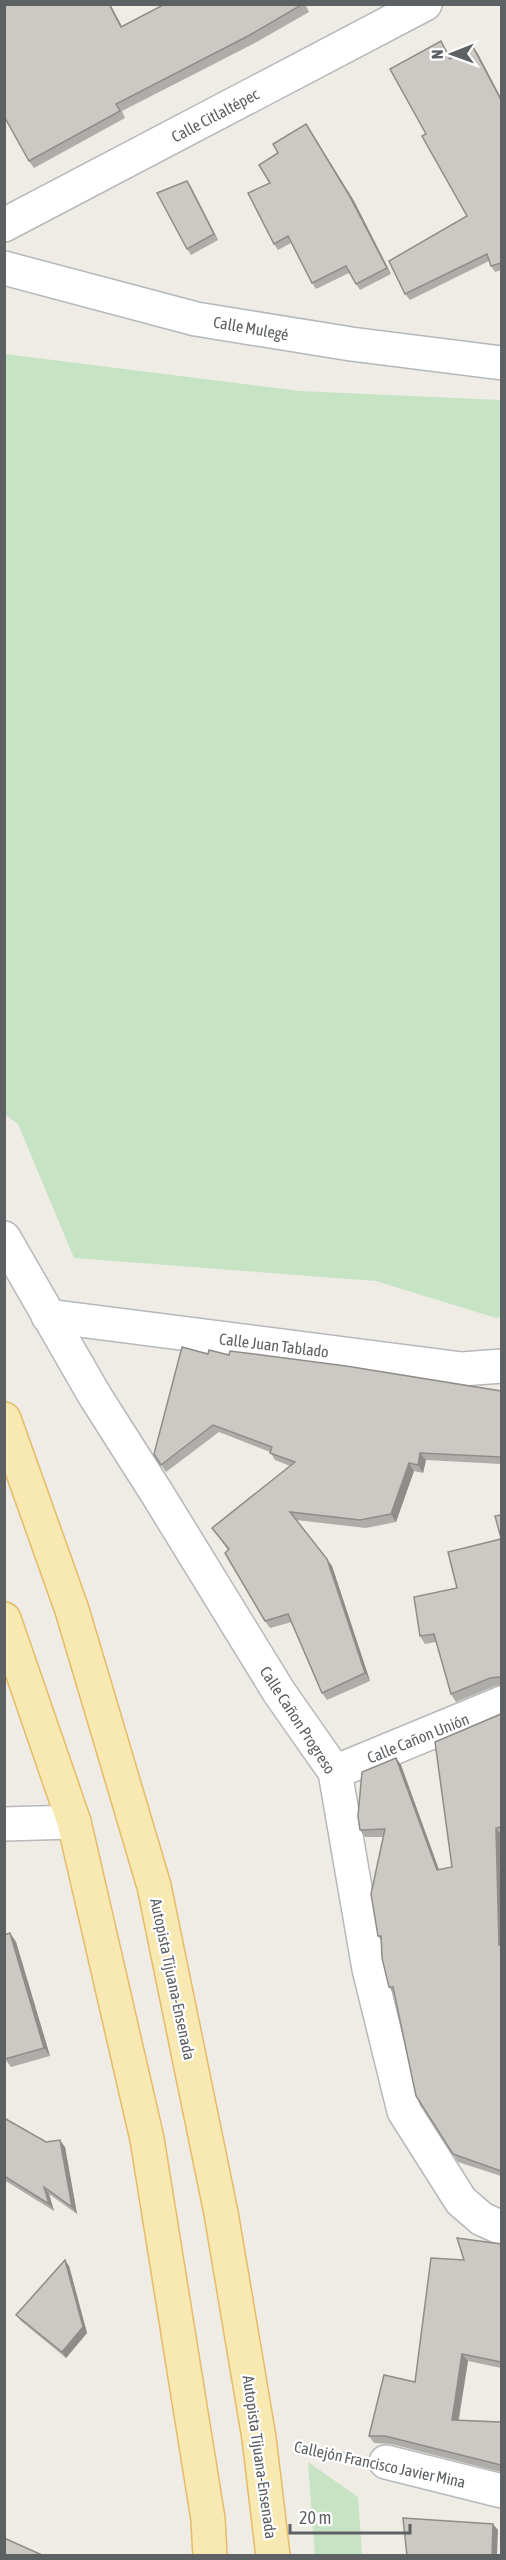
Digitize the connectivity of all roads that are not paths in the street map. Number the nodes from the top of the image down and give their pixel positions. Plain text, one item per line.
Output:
1 (425, 4) edge
2 (4, 225) edge
3 (4, 268) edge
4 (501, 363) edge
5 (4, 1238) edge
6 (48, 1316) junction
7 (501, 1366) edge
8 (4, 1419) edge
9 (4, 1619) edge
10 (501, 1703) edge
11 (335, 1772) junction
12 (74, 1822) junction
13 (4, 1824) edge
14 (501, 2228) edge
15 (386, 2462) road end
16 (501, 2491) edge
17 (208, 2556) edge
18 (273, 2556) edge

1 - 2 street, Calle Citlaltépec
3 - 4 street, Calle Mulegé
5 - 6 street, Calle Cañon Progreso
6 - 7 street, Calle Juan Tablado
6 - 11 street, Calle Cañon Progreso
8 - 18 main road, Autopista Tijuana-Ensenada
9 - 12 main road
10 - 11 street, Calle Cañon Unión
11 - 14 street, Calle Cañon Progreso
12 - 13 street
12 - 17 main road
15 - 16 street, Callejón Francisco Javier Mina

